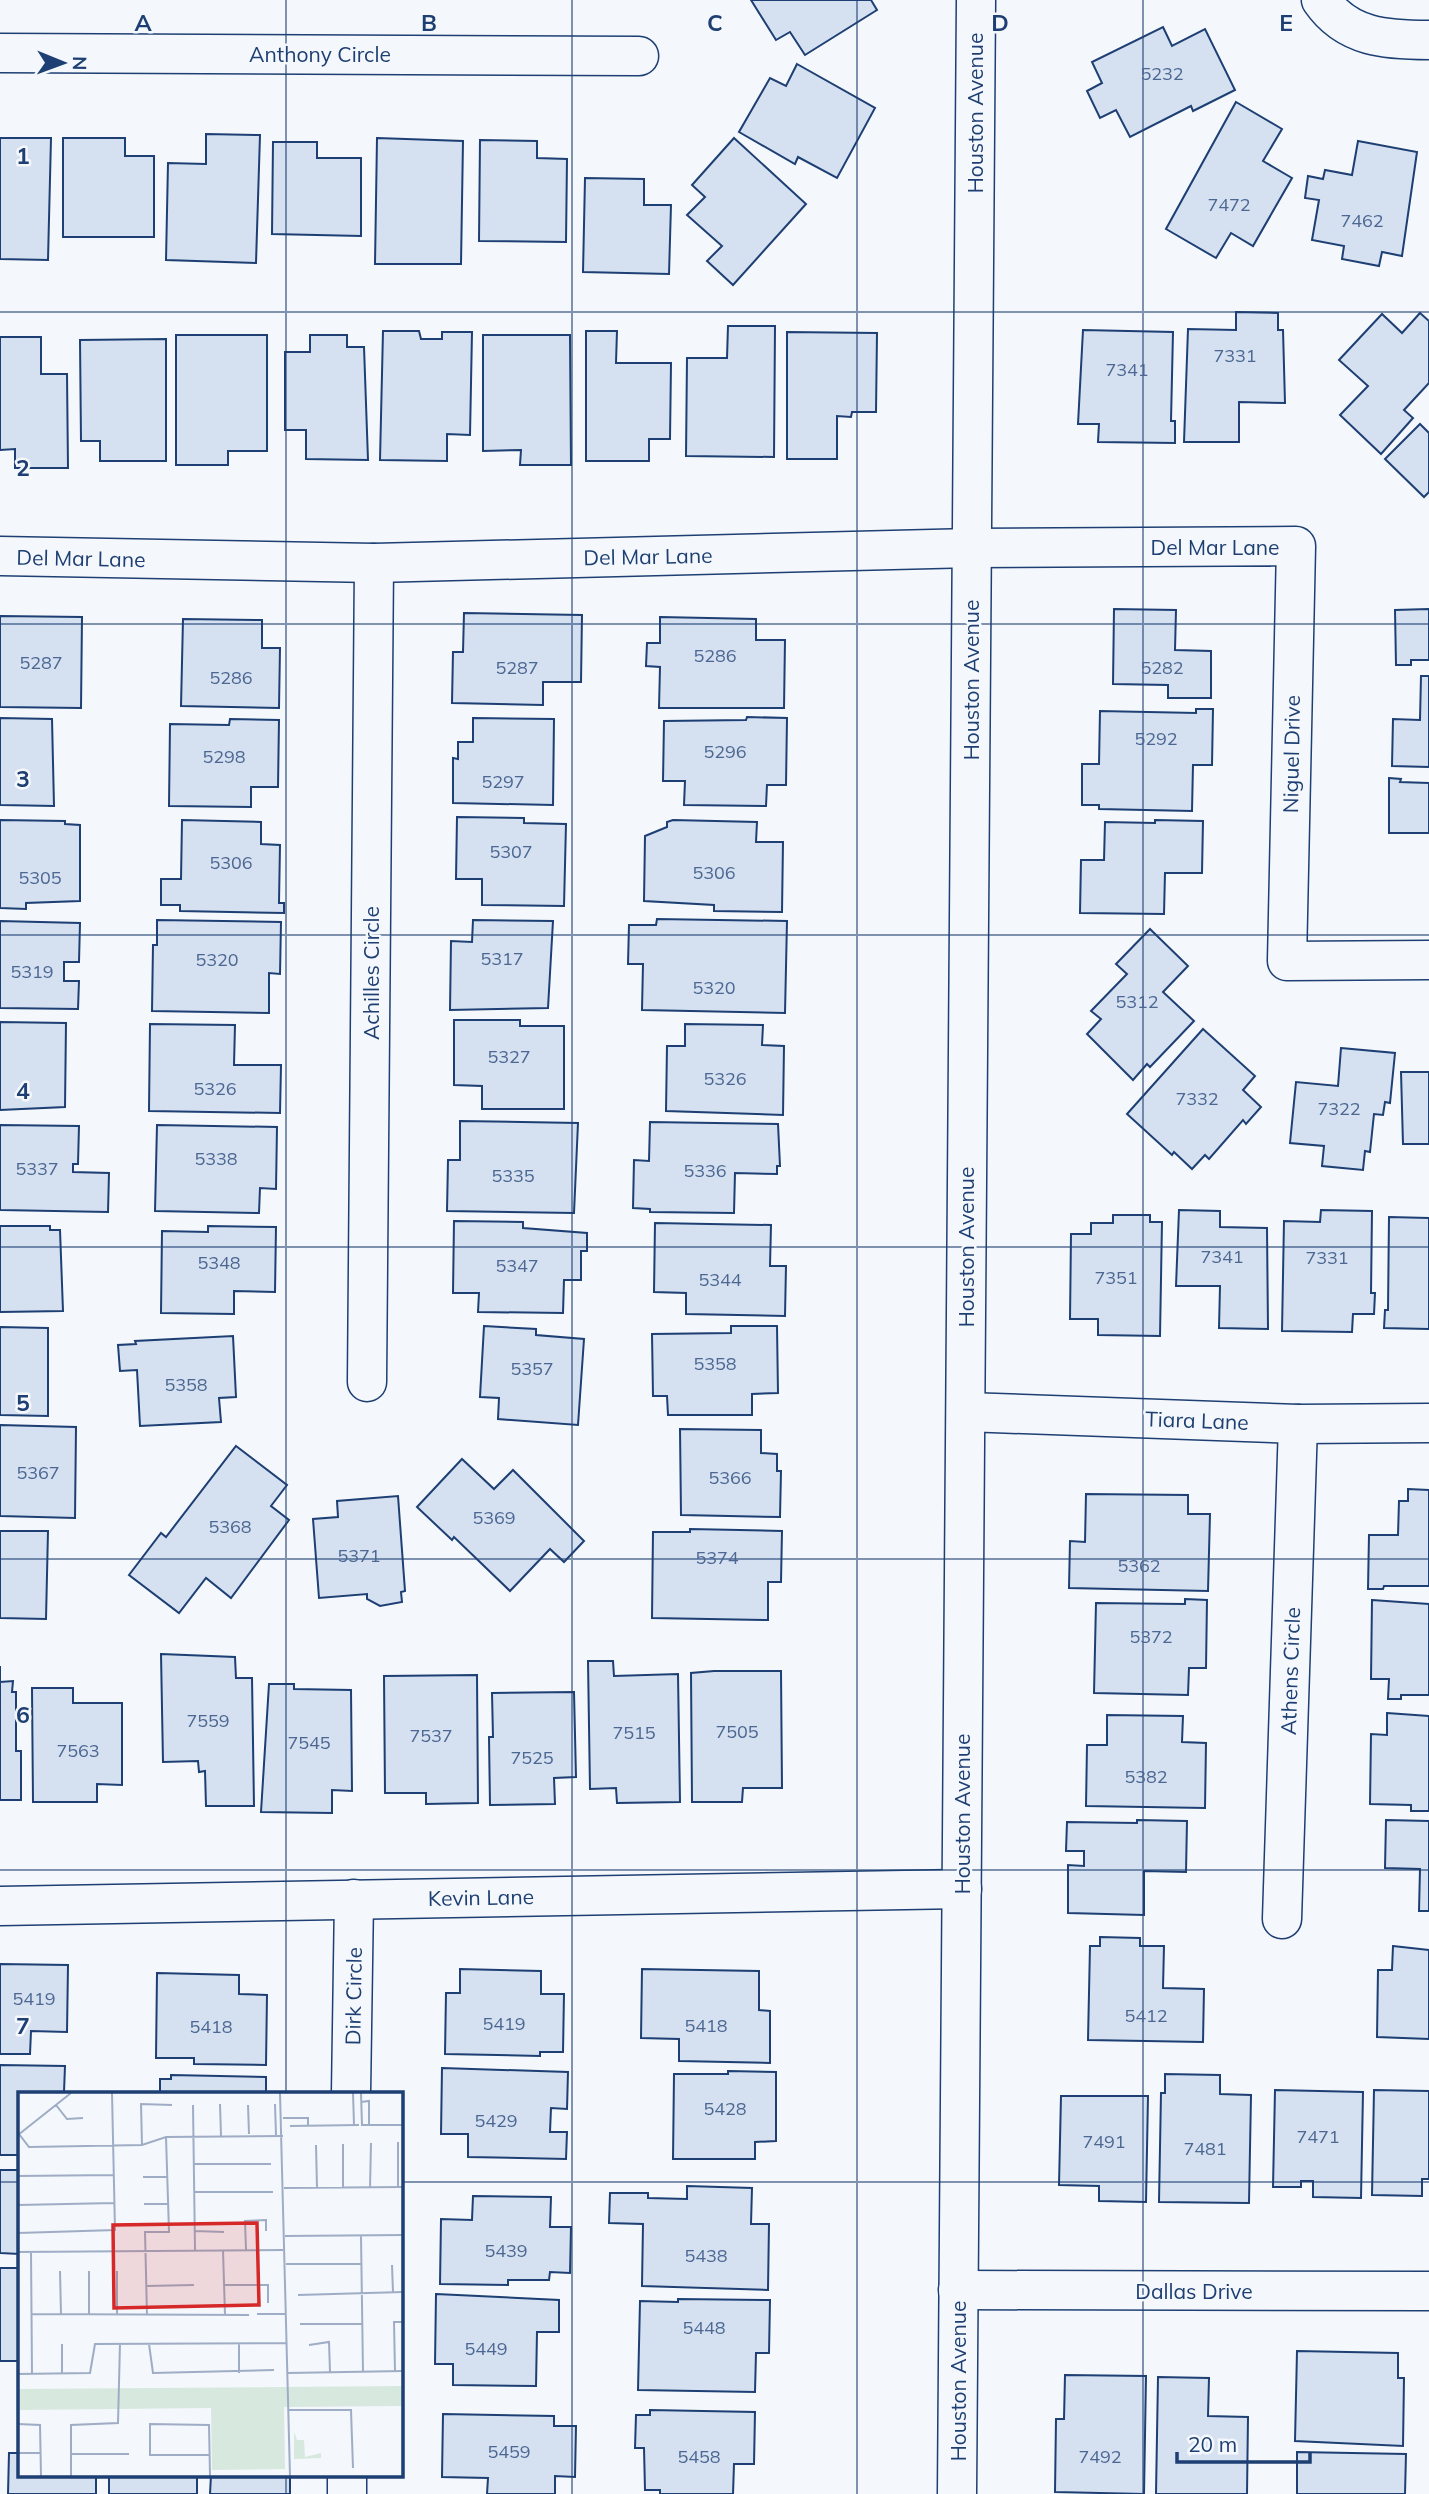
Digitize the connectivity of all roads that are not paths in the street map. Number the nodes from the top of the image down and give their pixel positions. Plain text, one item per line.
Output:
1 (976, 0) edge
2 (1325, 6) edge
3 (1429, 40) edge
4 (0, 53) edge
5 (639, 55) dead end
6 (1296, 546) joint
7 (972, 548) junction
8 (0, 556) edge
9 (374, 563) junction
10 (1429, 960) edge
11 (367, 1382) dead end
12 (966, 1412) junction
13 (1429, 1423) edge
14 (1298, 1424) junction
15 (962, 1889) junction
16 (354, 1899) junction
17 (0, 1906) edge
18 (1282, 1919) dead end
19 (351, 2092) edge
20 (958, 2291) junction
21 (1429, 2291) edge
22 (347, 2476) edge
23 (347, 2494) edge
24 (957, 2494) edge

1 - 7 street, Houston Avenue
2 - 3 street
4 - 5 street, Anthony Circle
6 - 7 street, Del Mar Lane
6 - 10 street, Niguel Drive
7 - 9 street, Del Mar Lane
7 - 12 street, Houston Avenue
8 - 9 street, Del Mar Lane
9 - 11 street, Achilles Circle
12 - 14 street, Tiara Lane
12 - 15 street, Houston Avenue
13 - 14 street, Tiara Lane
14 - 18 street, Athens Circle
15 - 16 street, Kevin Lane
15 - 20 street, Houston Avenue
16 - 17 street, Kevin Lane
16 - 19 street, Dirk Circle
20 - 21 street, Dallas Drive
20 - 24 street, Houston Avenue
22 - 23 street

